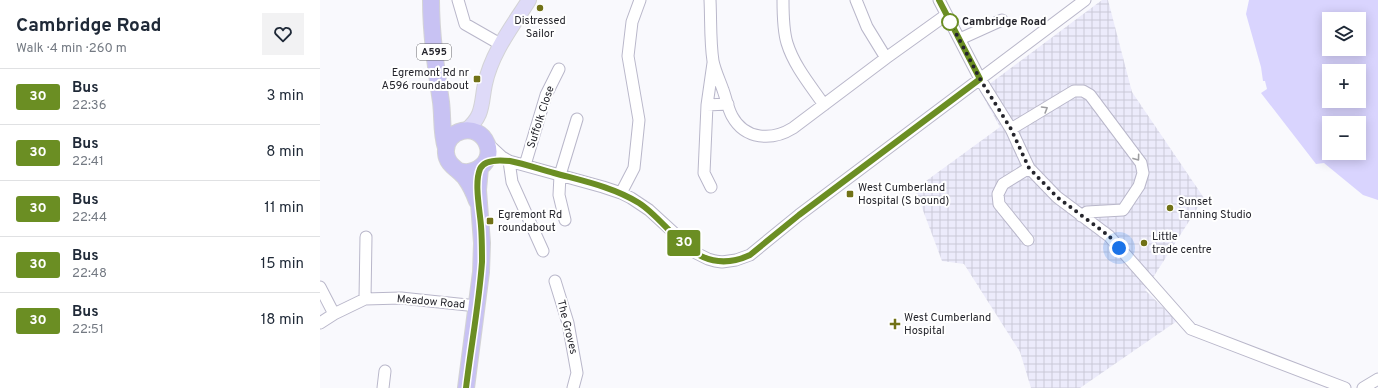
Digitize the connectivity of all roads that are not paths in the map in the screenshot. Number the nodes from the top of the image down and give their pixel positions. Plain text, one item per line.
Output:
1 (431, 0) edge
2 (458, 0) edge
3 (529, 0) edge
4 (640, 0) edge
5 (710, 0) edge
6 (783, 0) edge
7 (856, 0) edge
8 (939, 0) edge
9 (1085, 0) edge
10 (946, 15) junction
11 (1002, 20) dead end
12 (960, 39) junction
13 (500, 44) junction
14 (886, 58) junction
15 (713, 62) junction
16 (559, 69) dead end
17 (980, 79) junction
18 (441, 103) junction
19 (728, 104) junction
20 (707, 105) junction
21 (482, 106) junction
22 (824, 106) junction
23 (577, 119) dead end
24 (1011, 129) junction
25 (462, 131) junction
26 (485, 140) junction
27 (446, 148) junction
28 (509, 161) junction
29 (525, 165) junction
30 (483, 166) junction
31 (1029, 168) junction
32 (459, 171) junction
33 (560, 175) junction
34 (711, 187) dead end
35 (621, 193) junction
36 (479, 208) junction
37 (1081, 216) junction
38 (565, 220) dead end
39 (366, 237) dead end
40 (1028, 240) dead end
41 (543, 251) dead end
42 (555, 281) dead end
43 (320, 287) edge
44 (365, 300) junction
45 (477, 306) junction
46 (334, 314) junction
47 (320, 323) edge
48 (385, 371) dead end
49 (1378, 379) edge
50 (383, 388) edge
51 (466, 388) edge
52 (573, 388) edge
53 (1345, 388) edge
54 (1363, 388) edge

1 - 18 highway, A595
2 - 13 street
3 - 13 main road
4 - 35 street
5 - 15 street
6 - 22 street
7 - 14 street
8 - 10 street
9 - 17 street
10 - 12 street
10 - 14 street
11 - 12 street
12 - 17 street
13 - 21 main road
14 - 22 street
15 - 19 street
15 - 20 street
16 - 29 street, Suffolk Close
17 - 24 street
17 - 35 street
18 - 25 highway, A595
18 - 27 highway, A595
19 - 20 street
19 - 22 street
20 - 34 street
21 - 25 main road
21 - 26 main road
23 - 33 street
24 - 31 street
24 -> 37 street
25 - 26 highway
25 - 27 highway
26 - 28 street
26 - 30 highway, A595
27 - 32 highway, A595
28 - 29 street
28 - 30 street
28 - 41 street
29 - 33 street
30 - 32 highway
30 - 36 highway, A595
31 - 37 street
31 - 40 street
32 - 36 highway, A595
33 - 35 street
33 - 38 street
36 - 45 highway, A595
37 - 53 street
39 - 44 street
42 - 52 street, The Groves
43 - 46 street
44 - 45 street, Meadow Road
44 - 46 street, Meadow Road
45 - 51 highway, A595
46 - 47 street, Meadow Road
48 - 50 street
49 - 54 street

